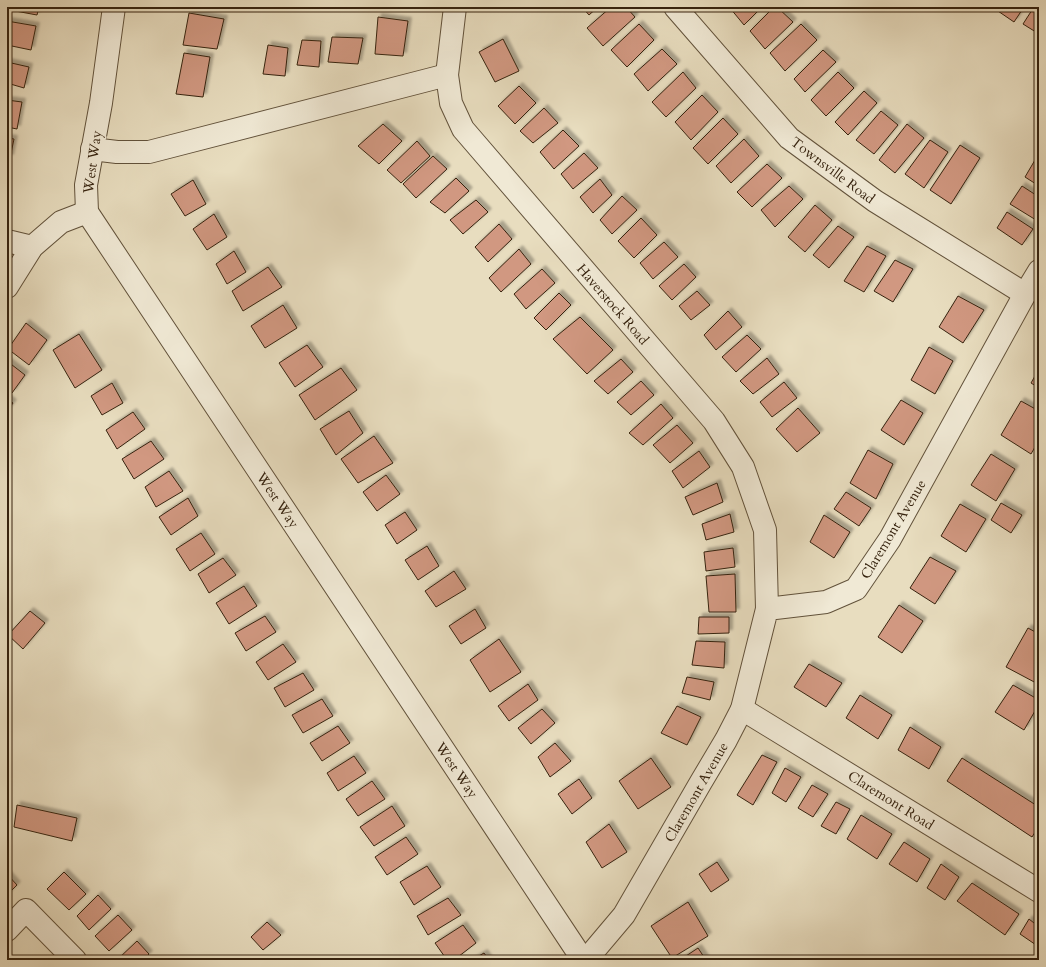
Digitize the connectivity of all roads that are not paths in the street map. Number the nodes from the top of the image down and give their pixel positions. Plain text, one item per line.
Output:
1 (114, 7) edge
2 (455, 7) edge
3 (675, 7) edge
4 (447, 74) junction
5 (92, 149) junction
6 (87, 212) junction
7 (7, 241) edge
8 (32, 247) junction
9 (1039, 271) edge
10 (7, 287) edge
11 (1025, 294) junction
12 (767, 610) junction
13 (742, 709) junction
14 (1039, 891) edge
15 (7, 930) edge
16 (75, 960) edge
17 (585, 960) edge

1 - 5 street, West Way
2 - 4 street, Haverstock Road
3 - 11 street, Townsville Road
4 - 5 street
4 - 12 street, Haverstock Road
5 - 6 street, West Way
6 - 8 street
6 - 17 street, West Way
7 - 8 street
8 - 10 street
9 - 11 street, Claremont Avenue
11 - 12 street, Claremont Avenue
12 - 13 street, Claremont Avenue
13 - 14 street, Claremont Road
13 - 17 street, Claremont Avenue
15 - 16 street

